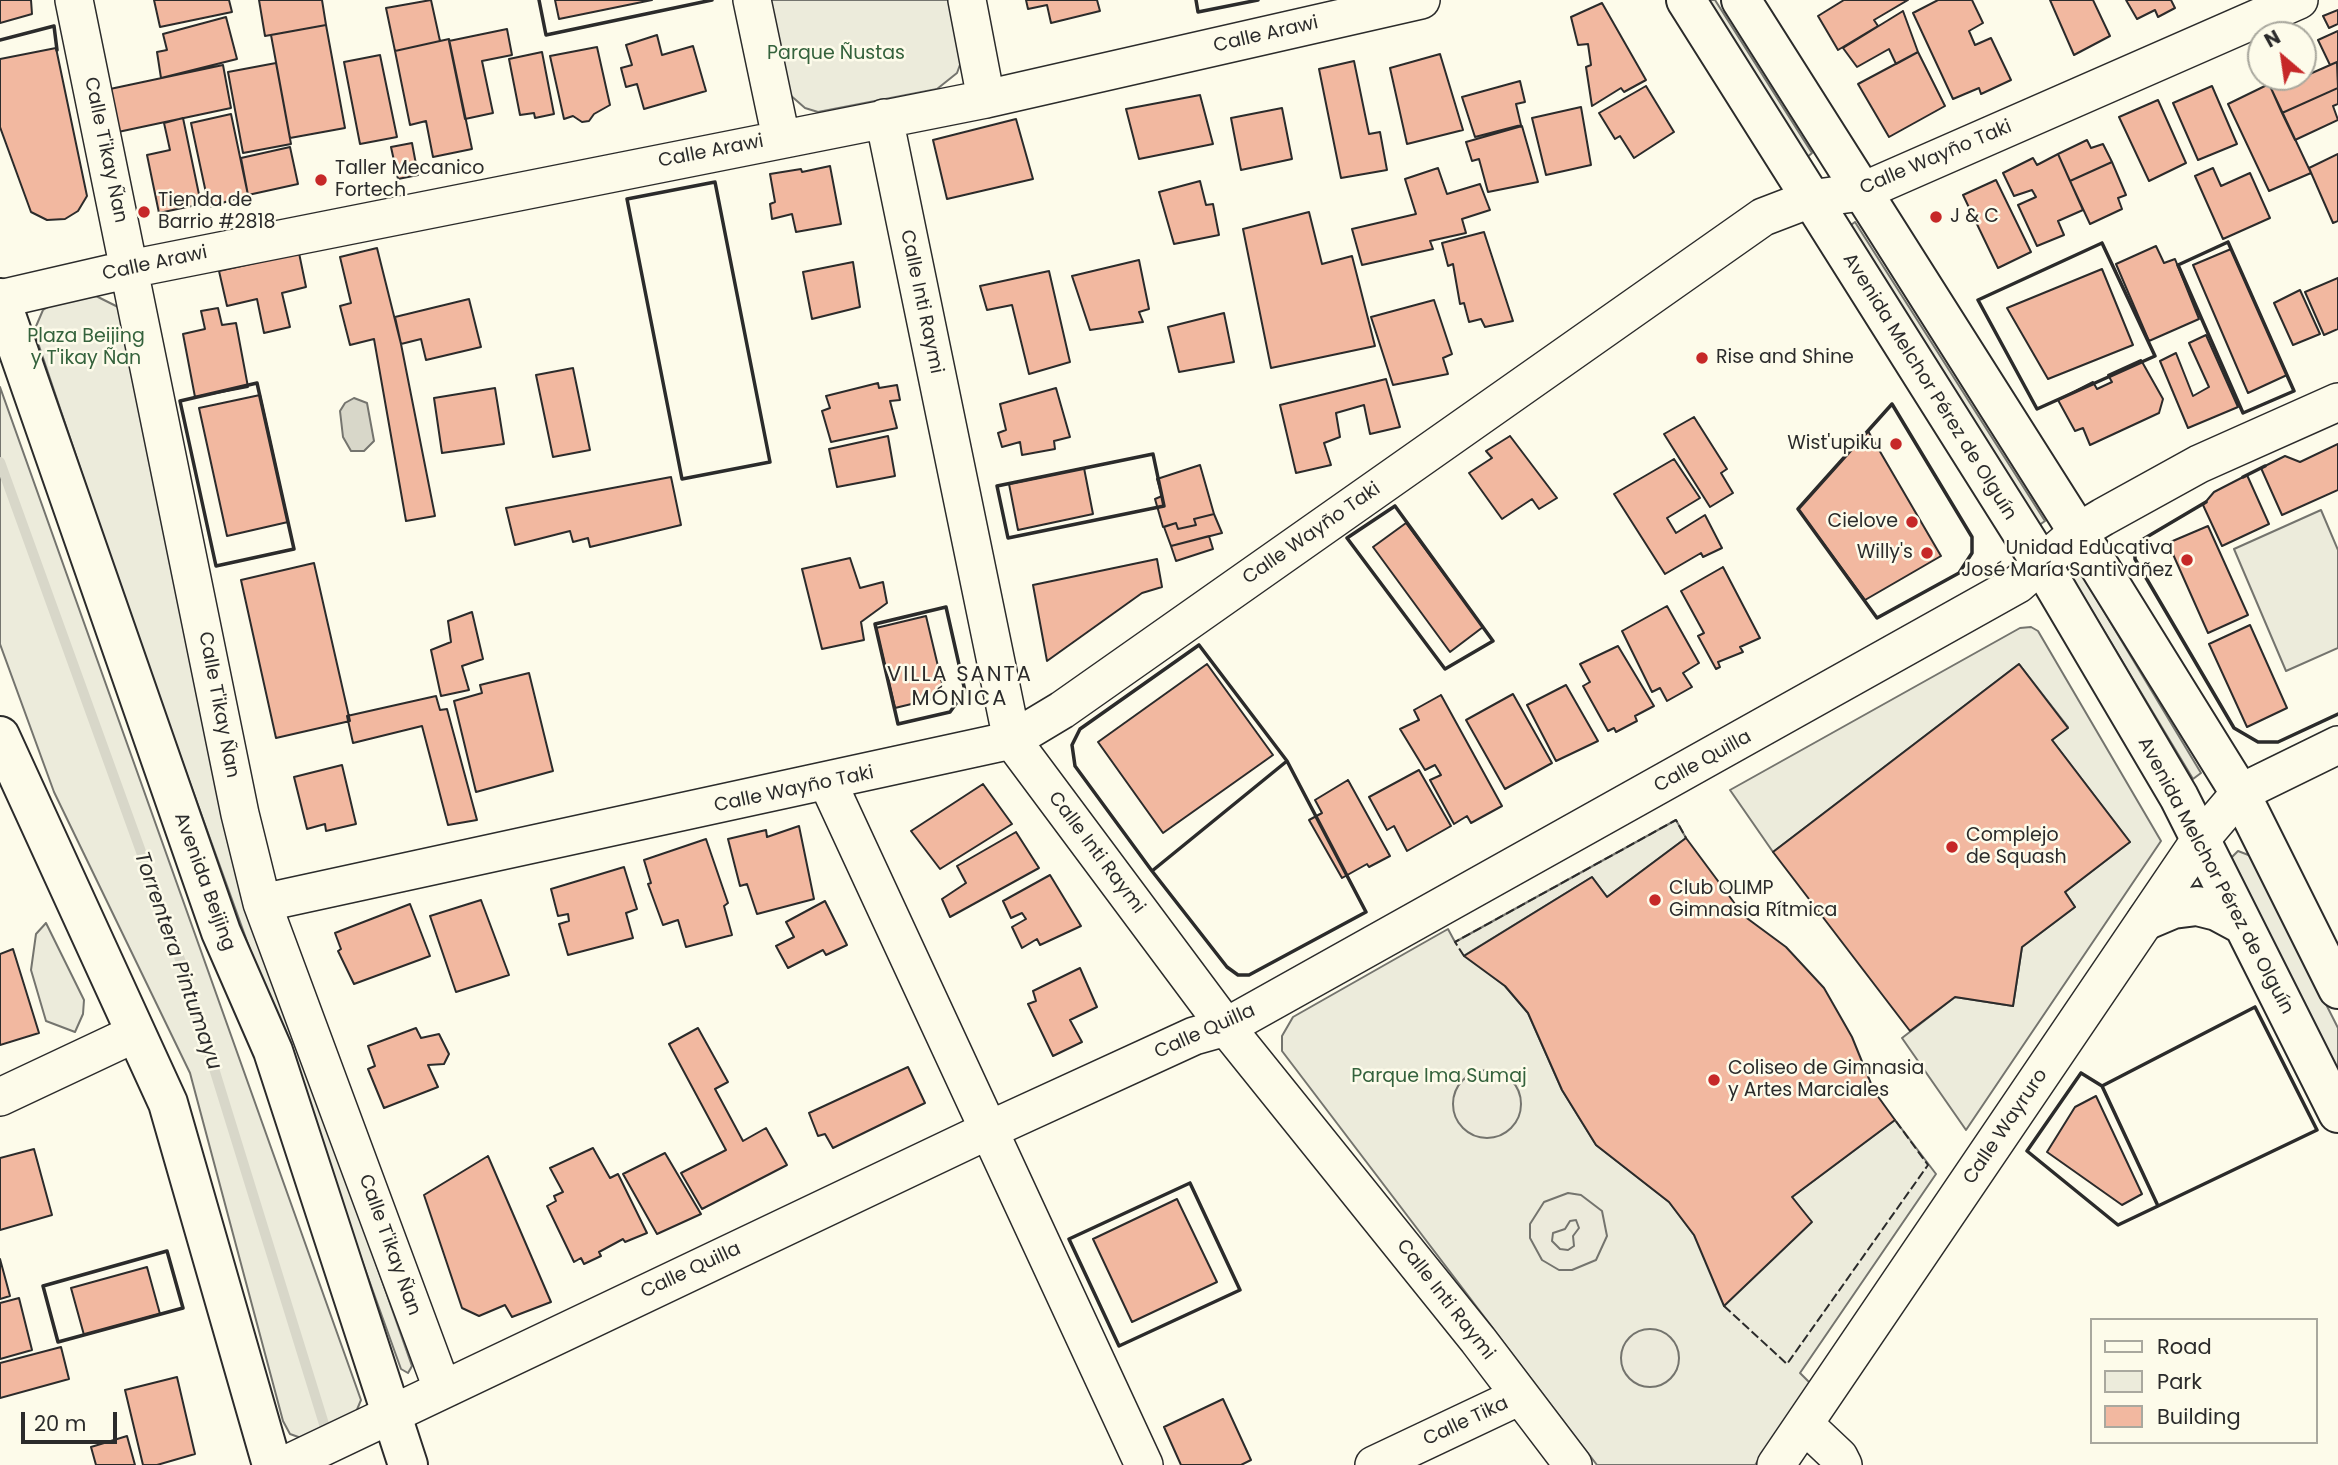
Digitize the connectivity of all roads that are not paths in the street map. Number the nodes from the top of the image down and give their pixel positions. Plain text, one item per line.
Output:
1 (74, 0) edge
2 (752, 0) edge
3 (967, 0) edge
4 (1421, 0) edge
5 (1686, 0) edge
6 (1741, 0) edge
7 (2299, 0) edge
8 (986, 99) junction
9 (884, 118) junction
10 (781, 138) junction
11 (1861, 192) junction
12 (1810, 200) junction
13 (130, 269) junction
14 (0, 299) edge
15 (2338, 402) edge
16 (2078, 532) junction
17 (2041, 563) junction
18 (1012, 740) junction
19 (2338, 745) edge
20 (2, 746) edge
21 (828, 783) junction
22 (2239, 793) junction
23 (2200, 840) junction
24 (262, 903) junction
25 (2147, 920) junction
26 (2243, 925) junction
27 (2338, 989) edge
28 (1226, 1027) junction
29 (136, 1032) junction
30 (0, 1097) edge
31 (2338, 1114) edge
32 (989, 1130) junction
33 (442, 1388) junction
34 (1520, 1396) junction
35 (392, 1414) junction
36 (1804, 1424) junction
37 (272, 1465) edge
38 (285, 1465) edge
39 (408, 1465) edge
40 (1144, 1465) edge
41 (1374, 1465) edge
42 (1573, 1465) edge
43 (1776, 1465) edge
44 (1843, 1465) edge

1 - 13 street, Calle T'ikay Ñan
2 - 10 street
3 - 8 street
4 - 8 street, Calle Arawi
5 - 12 main road, Avenida Melchor Pérez de Olguín
6 - 11 main road
7 - 11 street, Calle Wayño Taki
8 - 9 street, Calle Arawi
9 - 10 street, Calle Arawi
9 - 18 street, Calle Inti Raymi
10 - 13 street, Calle Arawi
11 - 12 street, Calle Wayño Taki
11 - 16 main road
12 - 17 main road, Avenida Melchor Pérez de Olguín
12 - 18 street, Calle Wayño Taki
13 - 14 street, Calle Arawi
13 - 24 street, Calle T'ikay Ñan
14 - 35 main road, Avenida Beijing
15 - 16 street, Calle Quilla
16 - 17 street, Calle Quilla
16 - 22 main road
17 - 23 main road, Avenida Melchor Pérez de Olguín
17 - 28 street, Calle Quilla
18 - 21 street, Calle Wayño Taki
18 - 28 street, Calle Inti Raymi
19 - 22 street
20 - 29 main road
21 - 24 street, Calle Wayño Taki
21 - 32 street
22 - 23 street, Calle Wayruro
22 - 27 main road
23 - 25 street, Calle Wayruro
23 - 26 main road, Avenida Melchor Pérez de Olguín
24 - 33 street, Calle T'ikay Ñan
25 - 26 main road
25 - 36 street, Calle Wayruro
26 - 31 main road, Avenida Melchor Pérez de Olguín
28 - 32 street, Calle Quilla
28 - 34 street, Calle Inti Raymi
29 - 30 street
29 - 37 main road
32 - 33 street, Calle Quilla
32 - 40 street
33 - 35 street, Calle Quilla
34 - 41 street, Calle Tika
34 - 42 street, Calle Inti Raymi
35 - 38 street, Calle Quilla
35 - 39 main road, Avenida Beijing
36 - 43 street, Calle Wayruro
36 - 44 street

